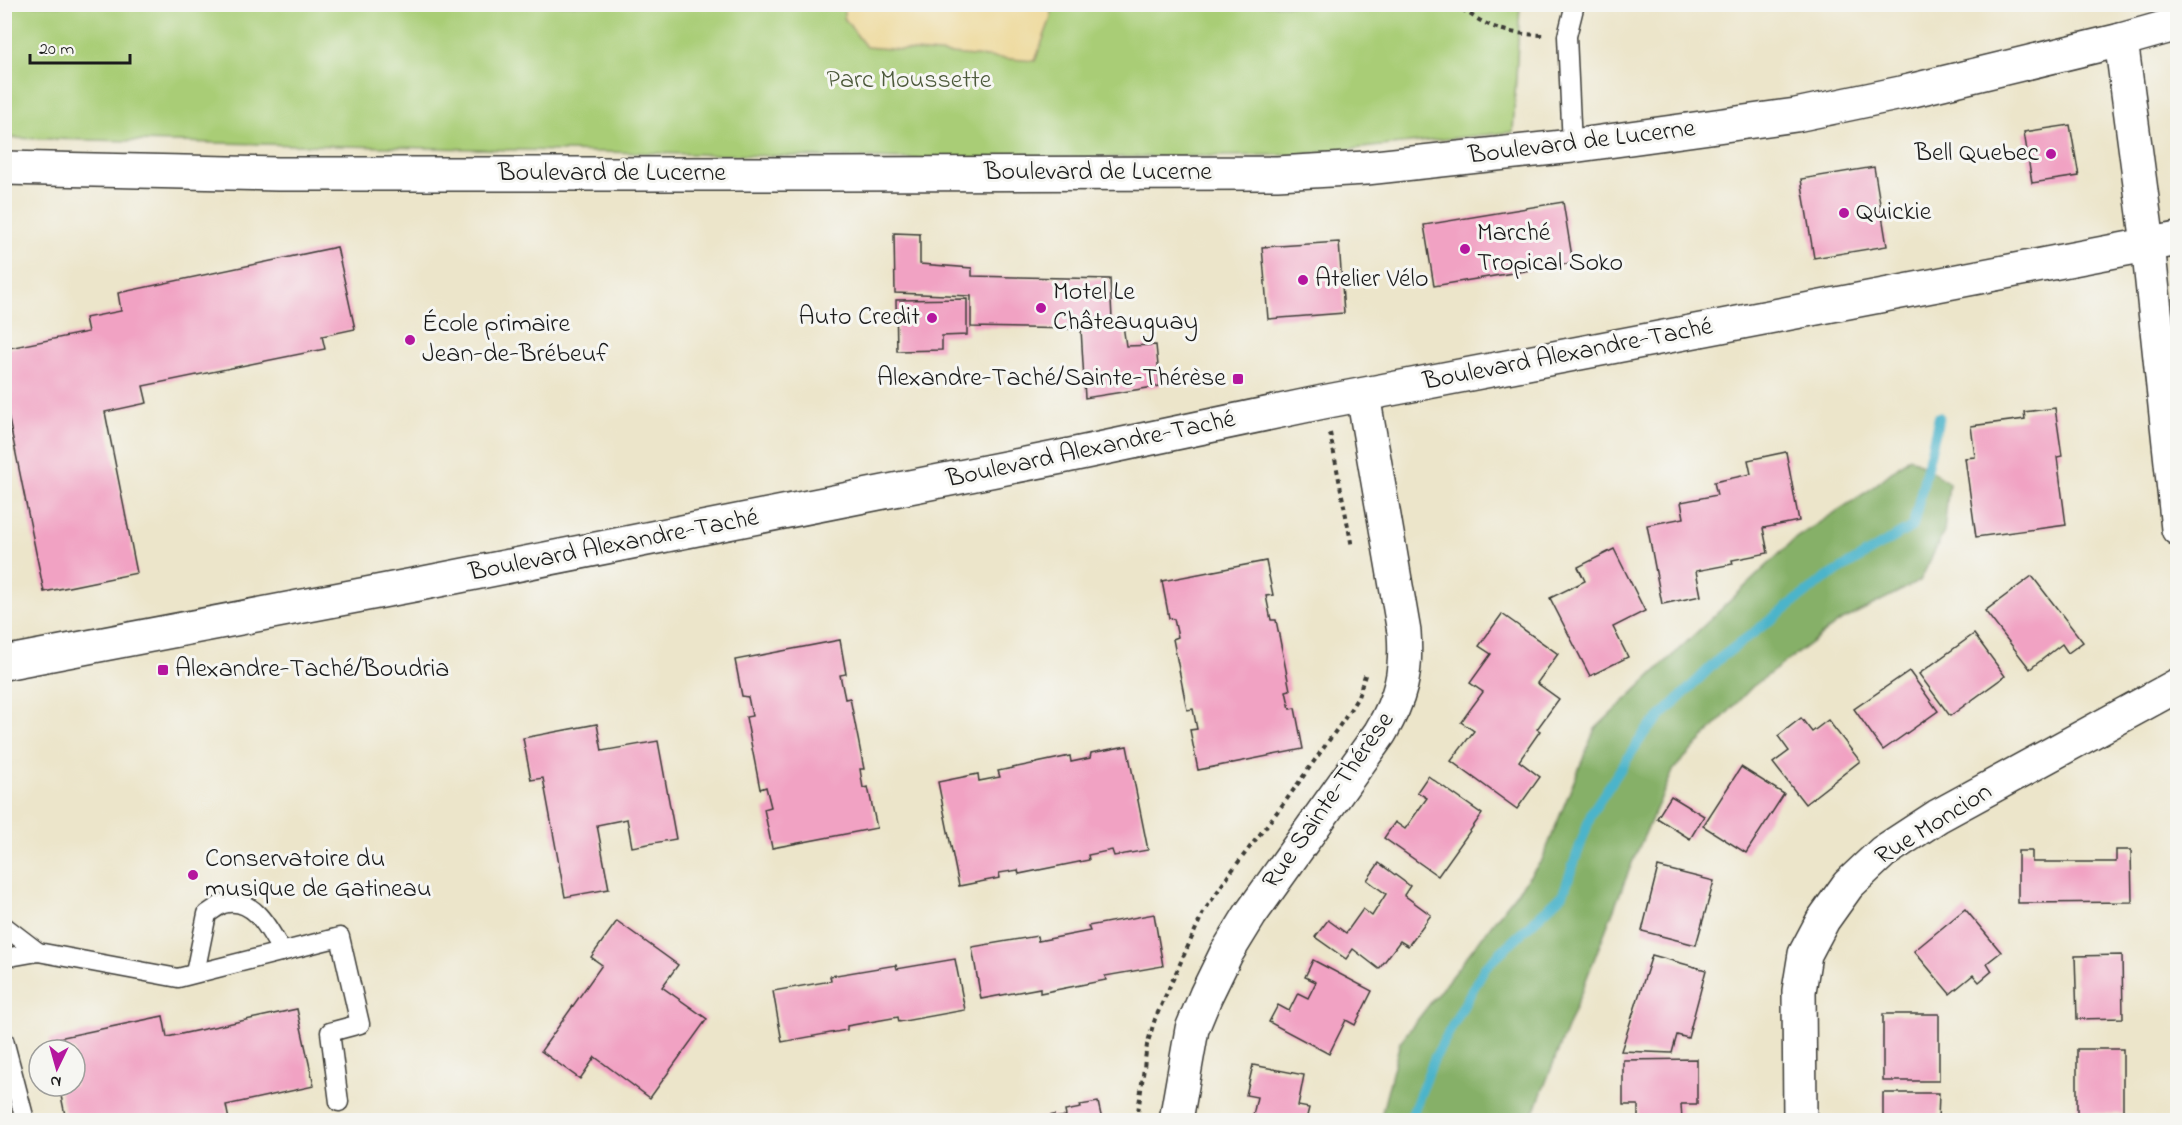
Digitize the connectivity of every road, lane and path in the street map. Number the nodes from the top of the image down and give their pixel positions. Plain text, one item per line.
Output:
1 (1455, 4) edge
2 (1575, 4) edge
3 (2178, 24) edge
4 (1567, 36) junction
5 (2121, 40) junction
6 (1572, 146) junction
7 (4, 168) edge
8 (2163, 242) edge
9 (1363, 395) junction
10 (1323, 402) junction
11 (2178, 529) edge
12 (1354, 557) dead end
13 (4, 663) edge
14 (1368, 665) dead end
15 (2178, 685) edge
16 (4, 926) edge
17 (38, 952) junction
18 (282, 952) junction
19 (4, 958) edge
20 (195, 973) junction
21 (4, 1040) edge
22 (339, 1102) dead end
23 (25, 1120) edge
24 (1137, 1120) edge
25 (1176, 1120) edge
26 (1800, 1120) edge

1 - 4 path
2 - 4 lane
3 - 5 street, Boulevard de Lucerne
4 - 6 lane
5 - 6 street, Boulevard de Lucerne
5 - 8 street
6 - 7 street, Boulevard de Lucerne
8 - 9 street, Boulevard Alexandre-Taché
8 - 11 street
9 - 10 street, Boulevard Alexandre-Taché
9 - 25 street, Rue Sainte-Thérèse
10 - 12 path
10 - 13 street, Boulevard Alexandre-Taché
14 - 24 path
15 - 26 street, Rue Moncion
16 - 17 lane
17 - 19 lane
17 - 20 lane
18 - 20 lane
18 - 20 lane
18 - 22 lane
21 - 23 lane

